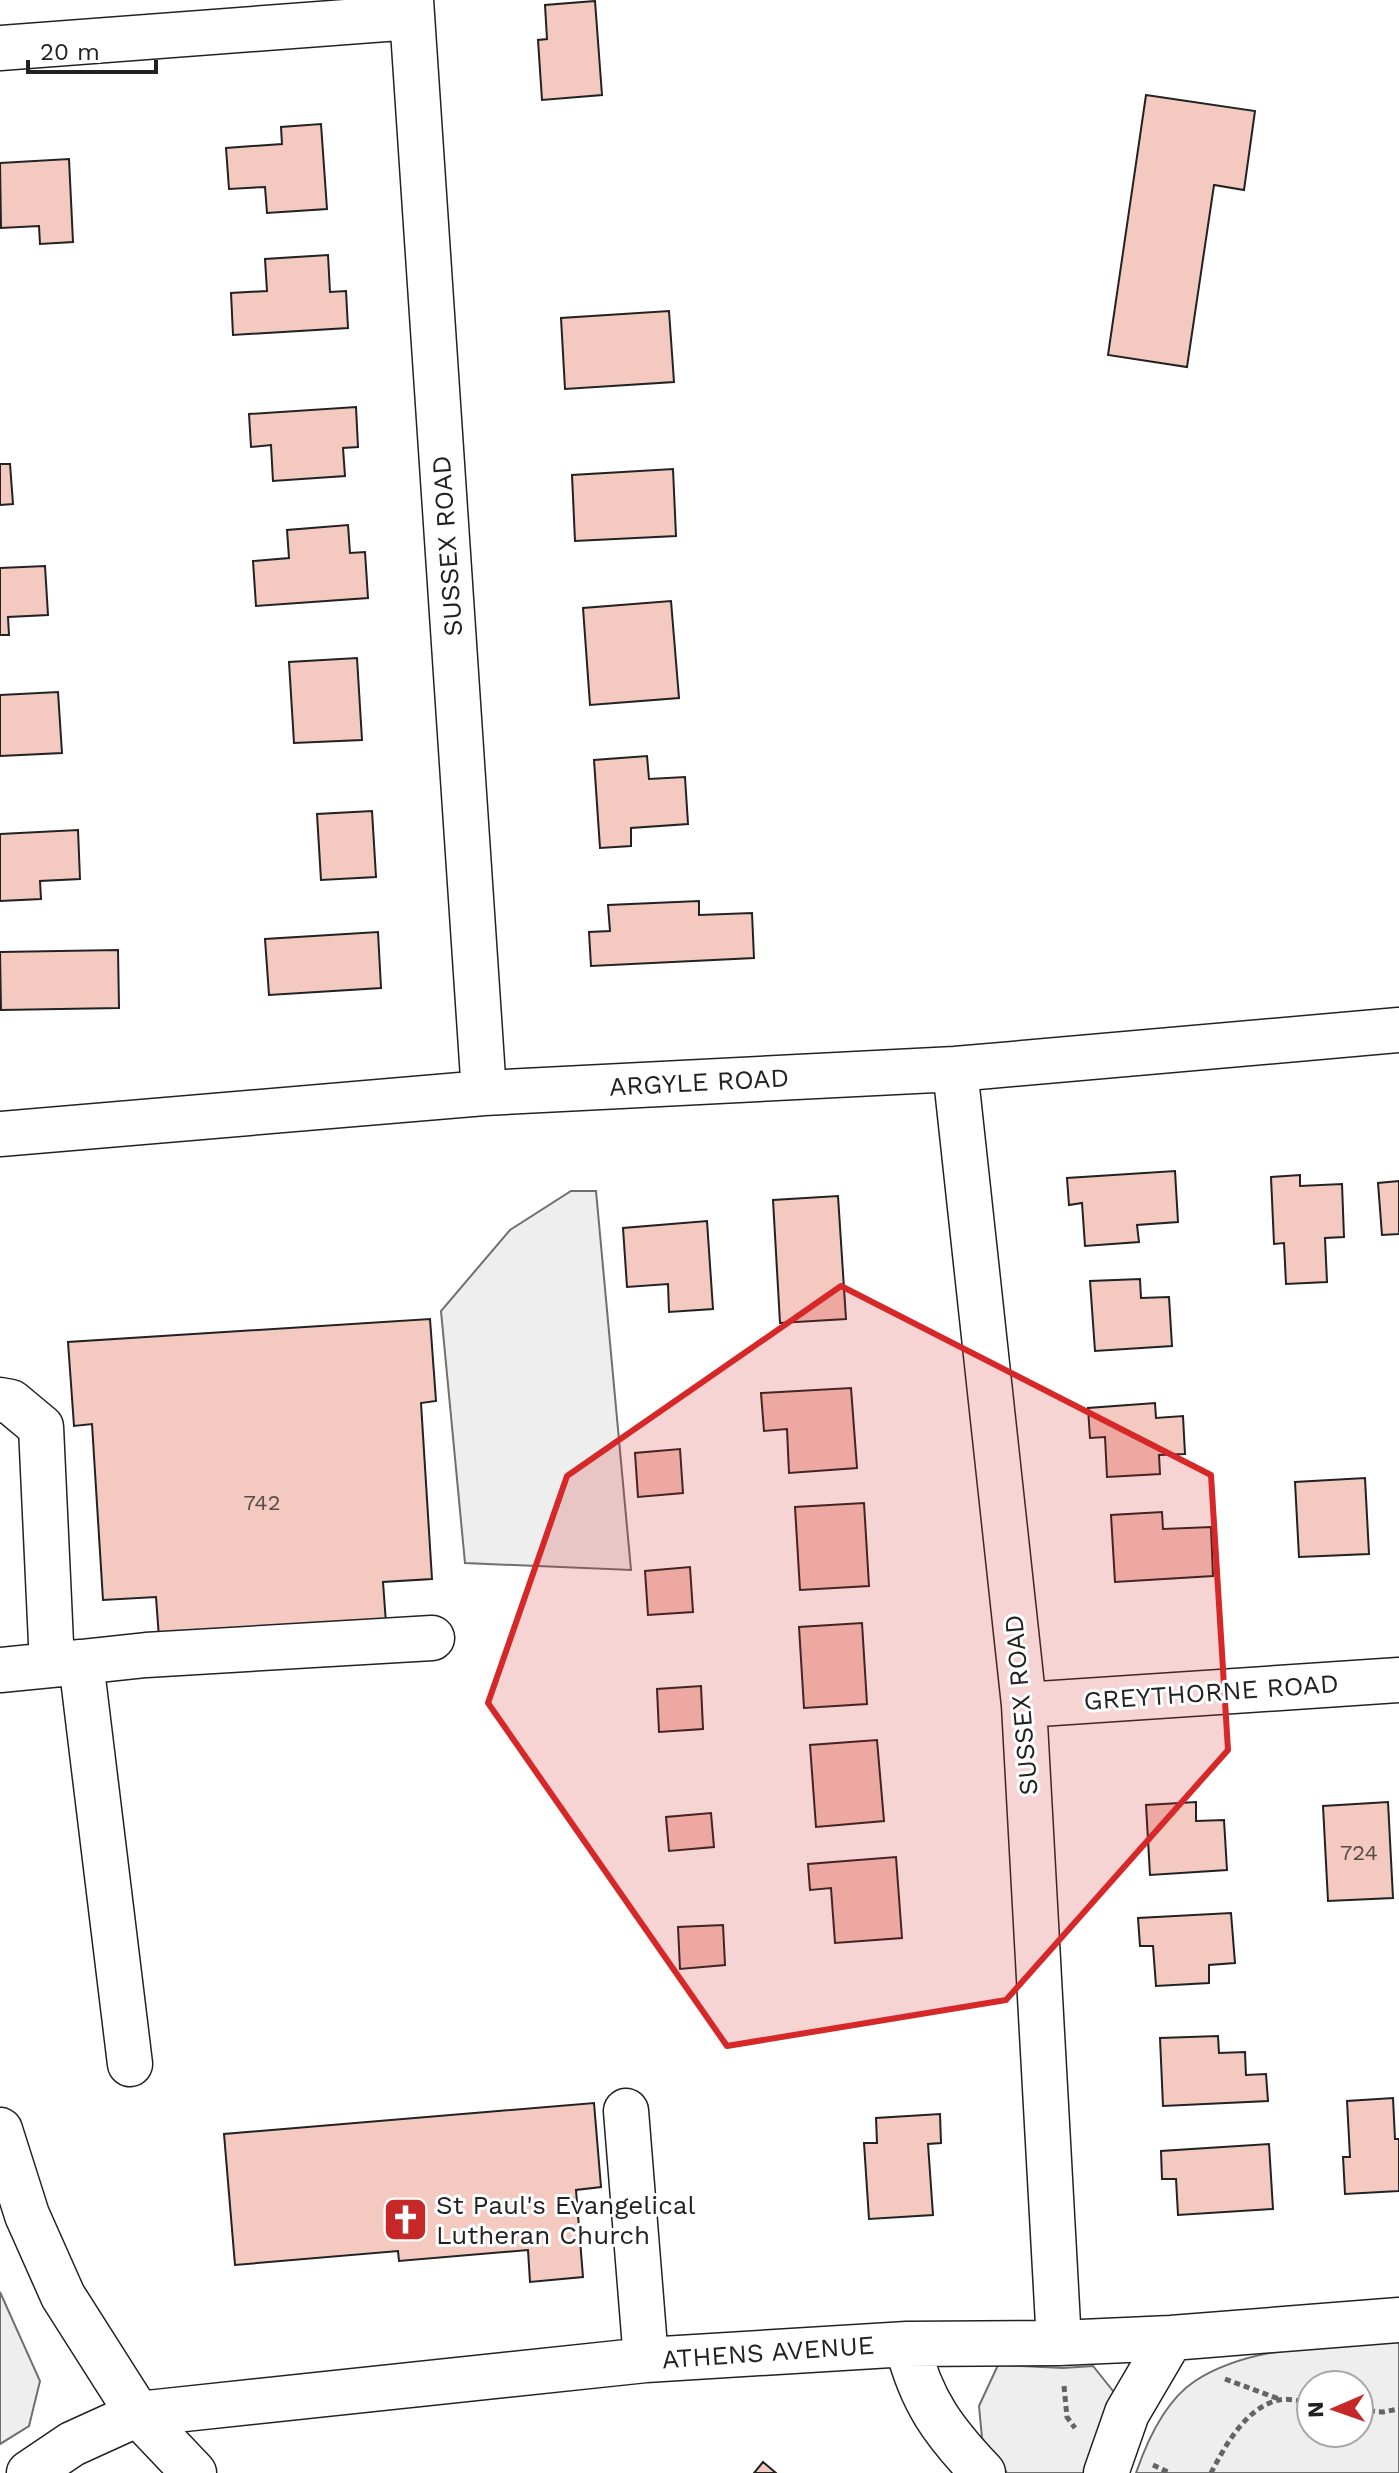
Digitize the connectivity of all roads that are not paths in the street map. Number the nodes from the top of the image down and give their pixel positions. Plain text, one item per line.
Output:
1 (411, 9) edge
2 (0, 48) edge
3 (1399, 1030) edge
4 (955, 1069) junction
5 (484, 1093) junction
6 (0, 1134) edge
7 (0, 1400) edge
8 (432, 1638) dead end
9 (66, 1663) junction
10 (0, 1670) edge
11 (1399, 1680) edge
12 (1024, 1705) junction
13 (130, 2064) dead end
14 (626, 2111) dead end
15 (0, 2130) edge
16 (1399, 2320) edge
17 (1171, 2338) junction
18 (1059, 2343) junction
19 (907, 2344) junction
20 (646, 2360) junction
21 (138, 2414) junction
22 (1110, 2460) edge
23 (29, 2473) edge
24 (194, 2473) edge
25 (983, 2473) edge

1 - 2 street
1 - 5 street, SUSSEX ROAD
3 - 4 street, ARGYLE ROAD
4 - 5 street, ARGYLE ROAD
4 - 12 street, SUSSEX ROAD
5 - 6 street, ARGYLE ROAD
7 - 9 street
8 - 9 street
9 - 10 street
9 - 13 street
11 - 12 street, GREYTHORNE ROAD
12 - 18 street, SUSSEX ROAD
14 - 20 street
15 - 21 street
16 - 17 street, ATHENS AVENUE
17 - 18 street, ATHENS AVENUE
17 - 22 street
18 - 19 street, ATHENS AVENUE
19 - 20 street, ATHENS AVENUE
19 - 25 street
20 - 21 street, ATHENS AVENUE
21 - 23 street, ATHENS AVENUE
21 - 24 street

